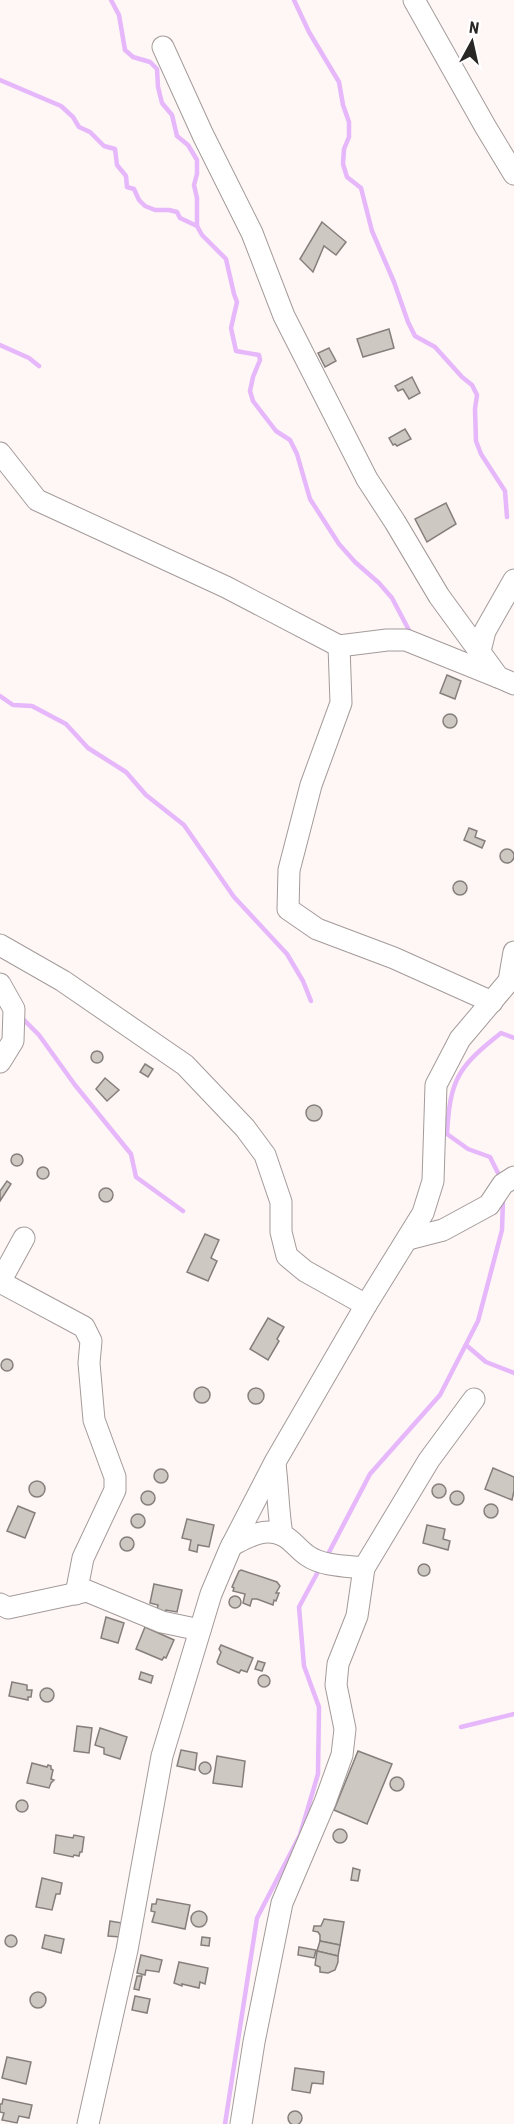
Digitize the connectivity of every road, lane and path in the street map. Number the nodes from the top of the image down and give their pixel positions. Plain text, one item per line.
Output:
1 (414, 0) edge
2 (164, 47) dead end
3 (514, 174) edge
4 (0, 453) edge
5 (514, 580) edge
6 (339, 646) junction
7 (480, 651) junction
8 (506, 680) edge
9 (0, 945) edge
10 (514, 952) edge
11 (0, 984) edge
12 (492, 1002) junction
13 (0, 1062) edge
14 (514, 1177) edge
15 (24, 1238) dead end
16 (408, 1239) junction
17 (0, 1282) edge
18 (366, 1305) junction
19 (474, 1399) dead end
20 (275, 1462) junction
21 (282, 1535) junction
22 (232, 1545) junction
23 (364, 1568) junction
24 (76, 1594) junction
25 (3, 1607) edge
26 (200, 1630) junction
27 (88, 2124) edge
28 (241, 2124) edge

1 - 3 street
2 - 7 street
4 - 6 street
5 - 7 street
6 - 8 street
6 - 12 street
7 - 8 street
9 - 18 street
10 - 12 street
11 - 13 street
12 - 16 street
14 - 16 street
15 - 17 street
16 - 18 street
17 - 24 street
18 - 20 street
19 - 23 street
20 - 21 street
20 - 22 street
21 - 22 street
21 - 23 street
22 - 26 street
23 - 28 street
24 - 25 street
24 - 26 street
26 - 27 street

